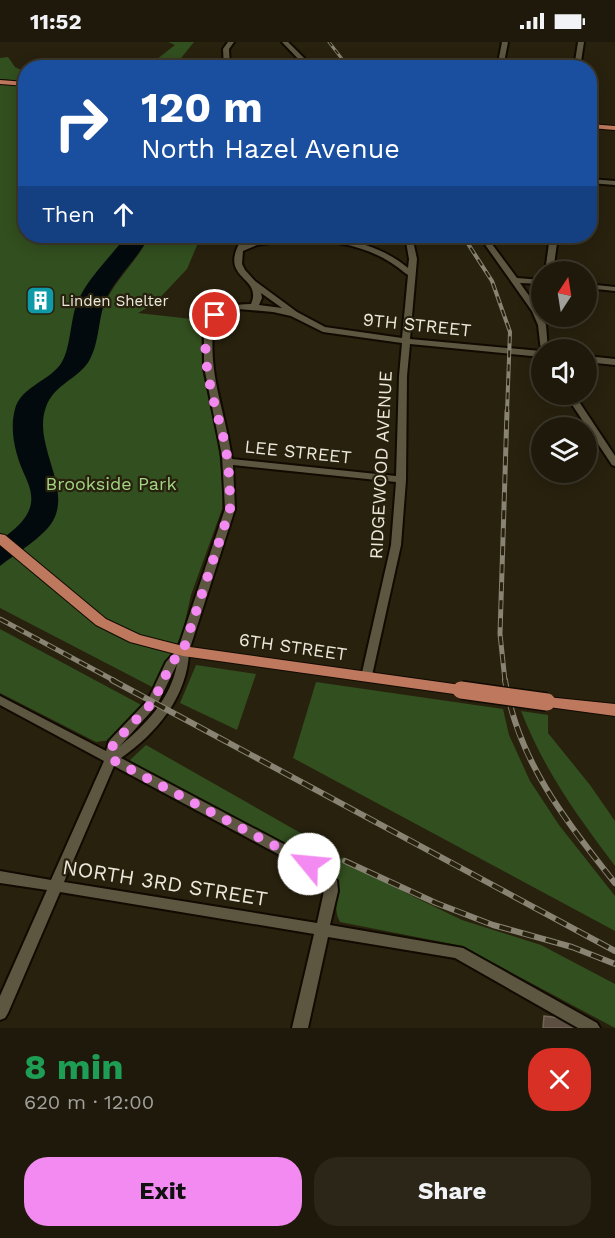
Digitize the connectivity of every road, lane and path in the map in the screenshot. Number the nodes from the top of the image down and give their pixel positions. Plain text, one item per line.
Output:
1 (231, 42) edge
2 (285, 42) edge
3 (505, 42) edge
4 (581, 42) edge
5 (227, 60) edge
6 (303, 60) edge
7 (502, 60) edge
8 (578, 60) edge
9 (0, 82) edge
10 (18, 83) edge
11 (597, 127) edge
12 (615, 128) edge
13 (597, 182) edge
14 (615, 183) edge
15 (248, 243) edge
16 (256, 243) edge
17 (347, 243) edge
18 (411, 243) edge
19 (488, 243) edge
20 (553, 243) edge
21 (240, 250) junction
22 (413, 253) junction
23 (386, 256) junction
24 (551, 261) edge
25 (411, 274) junction
26 (514, 280) junction
27 (531, 281) edge
28 (254, 283) junction
29 (597, 287) edge
30 (615, 289) edge
31 (254, 307) junction
32 (294, 314) junction
33 (543, 339) edge
34 (406, 341) junction
35 (531, 353) edge
36 (597, 360) edge
37 (615, 362) edge
38 (576, 405) edge
39 (227, 461) junction
40 (615, 463) edge
41 (401, 480) junction
42 (0, 538) edge
43 (183, 651) junction
44 (367, 677) junction
45 (0, 700) edge
46 (615, 710) edge
47 (111, 759) junction
48 (0, 877) edge
49 (55, 887) junction
50 (323, 930) junction
51 (0, 1013) edge
52 (300, 1028) edge
53 (592, 1028) edge

1 - 5 street
2 - 6 street
3 - 7 street
4 - 8 street
9 - 10 main road
11 - 12 main road
13 - 14 street
15 - 21 street
16 - 21 street
17 - 23 street
18 - 22 street, RIDGEWOOD AVENUE
19 - 26 street
20 - 24 street
21 - 28 street, 9TH STREET
22 - 23 street
22 - 25 street, RIDGEWOOD AVENUE
23 - 25 street
25 - 34 street, RIDGEWOOD AVENUE
26 - 27 street
26 - 33 street
28 - 31 street
28 - 32 street, 9TH STREET
29 - 30 street
31 - 32 street, 9TH STREET
31 - 39 street, 9TH STREET
32 - 34 street, 9TH STREET
34 - 35 street, 9TH STREET
34 - 41 street, RIDGEWOOD AVENUE
36 - 37 street
38 - 40 street
39 - 41 street, LEE STREET
39 - 43 street, 9TH STREET
41 - 44 street, RIDGEWOOD AVENUE
42 - 43 main road, 6TH STREET
43 - 44 main road, 6TH STREET
43 - 47 street
43 - 47 street
44 - 46 main road, 6TH STREET, bridge
45 - 47 street
47 - 49 street
47 - 50 street
48 - 49 street, NORTH 3RD STREET
49 - 50 street, NORTH 3RD STREET
49 - 51 street
50 - 52 street
50 - 53 street, NORTH 3RD STREET

